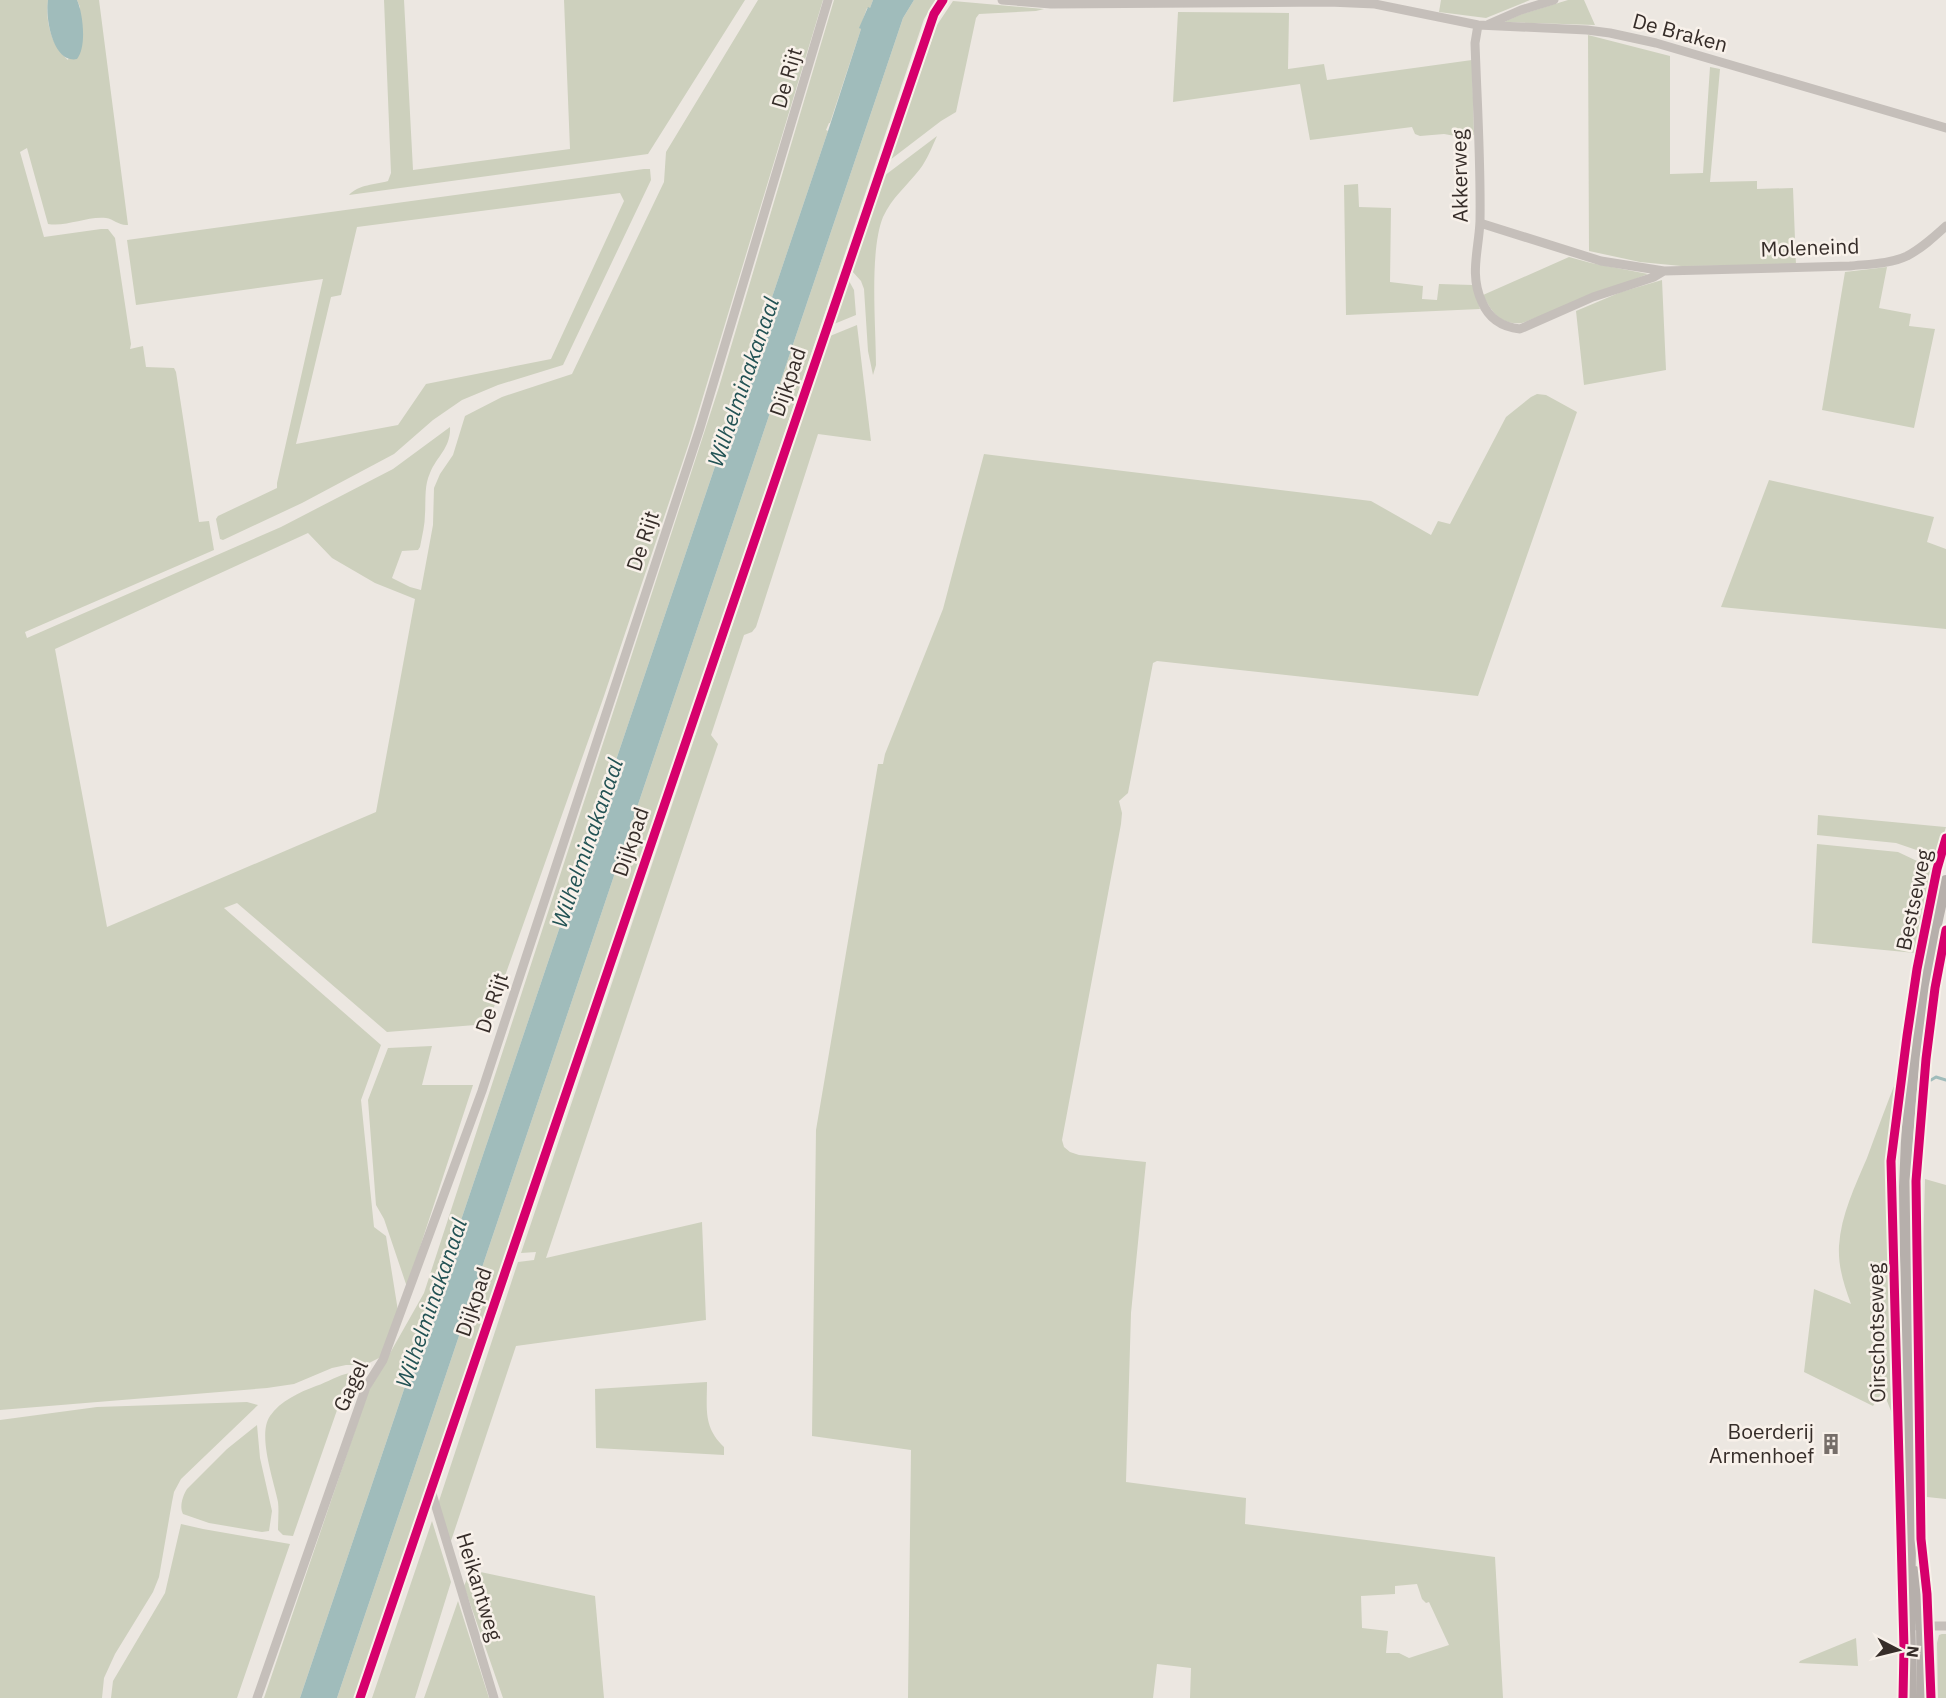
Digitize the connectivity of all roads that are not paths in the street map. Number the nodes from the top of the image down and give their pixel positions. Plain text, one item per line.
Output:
1 (828, 0) edge
2 (1002, 0) edge
3 (1554, 0) edge
4 (1483, 25) junction
5 (1946, 128) edge
6 (1480, 223) junction
7 (1946, 226) edge
8 (1664, 271) junction
9 (1496, 322) joint
10 (1946, 881) edge
11 (1927, 971) joint
12 (482, 1091) joint
13 (430, 1487) dead end
14 (1910, 1544) junction
15 (1909, 1626) junction
16 (1922, 1626) junction
17 (1946, 1626) edge
18 (257, 1698) edge
19 (494, 1698) edge
20 (1911, 1698) edge
21 (1923, 1698) edge

1 - 12 street, De Rijt
2 - 4 street, De Braken
3 - 4 street
4 - 5 street, De Braken
4 - 6 street, Akkerweg
6 - 8 street, Moleneind
6 - 9 street, Akkerweg
7 - 8 street, Moleneind
8 - 9 street, Moleneind
10 - 11 main road, Bestseweg
11 - 14 main road, Oirschotseweg
12 - 18 street, Gagel
13 - 19 street, Heikantweg
14 - 15 main road, Oirschotseweg
14 - 16 main road, Oirschotseweg
15 - 16 street
15 - 20 main road, Oirschotseweg
16 - 17 street
16 - 21 main road, Oirschotseweg

